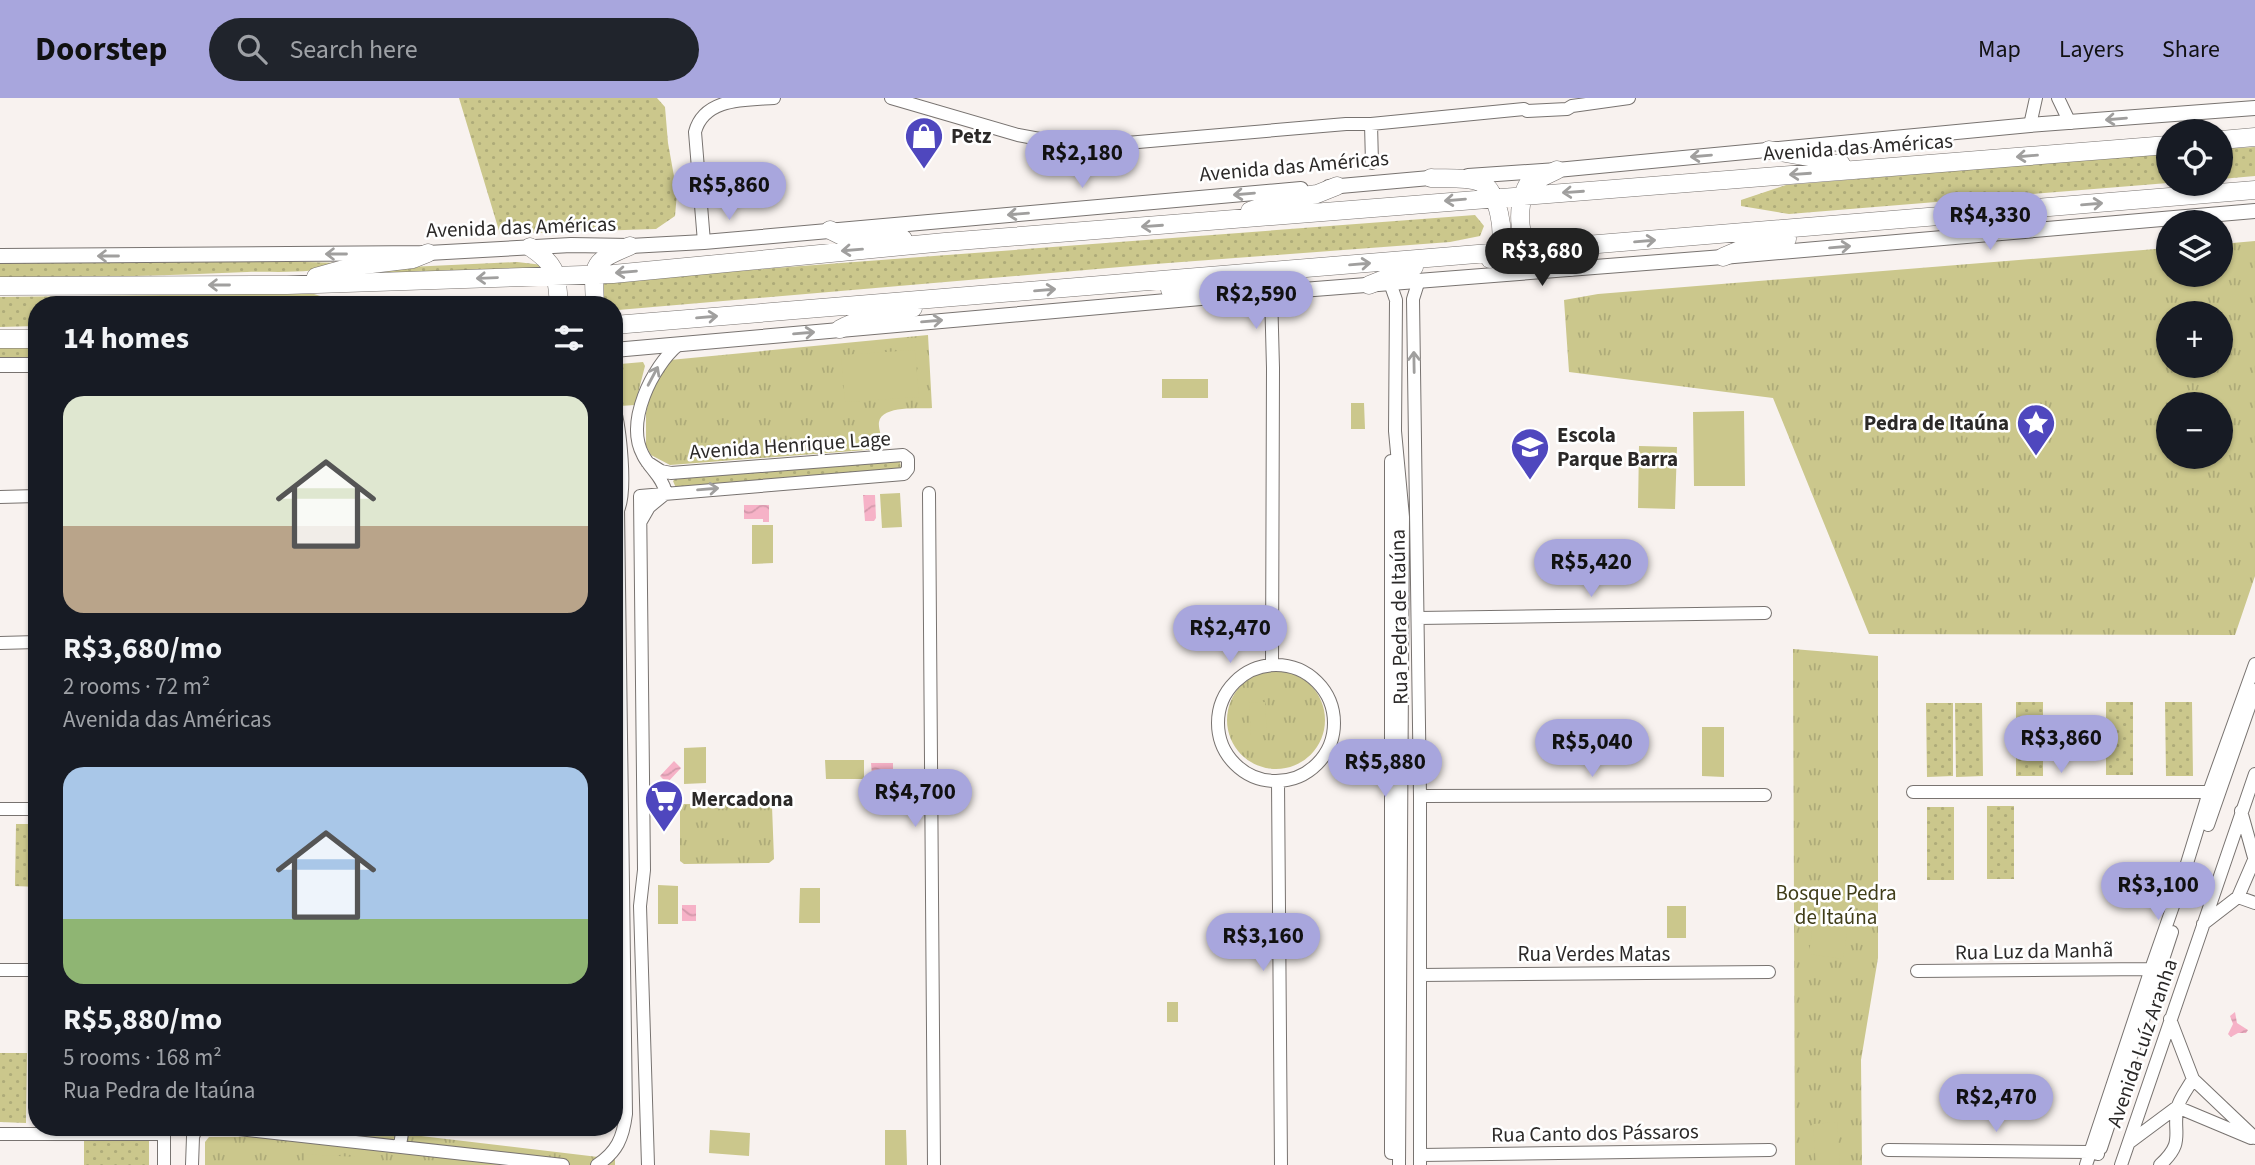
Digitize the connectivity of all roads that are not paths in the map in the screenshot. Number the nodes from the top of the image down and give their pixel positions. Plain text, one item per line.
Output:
1 (774, 98) edge
2 (891, 98) edge
3 (1629, 98) edge
4 (2036, 98) edge
5 (2058, 98) edge
6 (2255, 108) edge
7 (2070, 123) junction
8 (1371, 124) junction
9 (2031, 125) junction
10 (2255, 138) edge
11 (2233, 139) edge
12 (2156, 146) edge
13 (1769, 150) junction
14 (1372, 163) dead end
15 (1886, 168) junction
16 (1557, 170) junction
17 (1431, 178) junction
18 (1337, 186) junction
19 (2255, 190) edge
20 (2233, 192) edge
21 (1523, 195) junction
22 (2180, 196) edge
23 (2223, 196) edge
24 (1493, 197) junction
25 (2255, 199) edge
26 (2255, 211) edge
27 (1220, 220) junction
28 (1875, 222) junction
29 (830, 230) junction
30 (704, 242) junction
31 (945, 242) junction
32 (630, 246) junction
33 (530, 247) junction
34 (1528, 250) junction
35 (1498, 252) junction
36 (428, 253) junction
37 (0, 256) edge
38 (1723, 257) junction
39 (1570, 267) junction
40 (593, 274) junction
41 (555, 275) junction
42 (1419, 280) junction
43 (1390, 283) junction
44 (287, 285) junction
45 (1097, 285) junction
46 (1369, 285) junction
47 (0, 286) edge
48 (1264, 293) junction
49 (558, 296) edge
50 (594, 296) edge
51 (953, 298) junction
52 (623, 324) edge
53 (840, 329) junction
54 (0, 339) edge
55 (28, 339) edge
56 (678, 345) junction
57 (623, 349) edge
58 (0, 365) edge
59 (28, 365) edge
60 (1395, 403) junction
61 (1415, 404) junction
62 (639, 408) junction
63 (623, 409) edge
64 (1416, 430) junction
65 (1395, 431) junction
66 (647, 462) junction
67 (666, 493) junction
68 (929, 493) dead end
69 (28, 496) edge
70 (0, 497) edge
71 (641, 521) junction
72 (1765, 613) dead end
73 (1418, 618) junction
74 (28, 642) edge
75 (0, 643) edge
76 (2255, 664) edge
77 (1272, 665) junction
78 (2255, 690) edge
79 (2255, 774) edge
80 (1278, 782) junction
81 (1913, 792) dead end
82 (2209, 792) junction
83 (1765, 795) dead end
84 (1420, 796) junction
85 (0, 809) edge
86 (28, 809) edge
87 (2241, 810) junction
88 (2254, 860) edge
89 (2238, 897) junction
90 (2255, 903) edge
91 (2203, 924) junction
92 (623, 931) edge
93 (2151, 969) junction
94 (0, 970) edge
95 (28, 970) edge
96 (1917, 971) dead end
97 (1769, 972) dead end
98 (1420, 975) junction
99 (2171, 1019) junction
100 (2193, 1079) junction
101 (2177, 1107) junction
102 (28, 1133) edge
103 (0, 1134) edge
104 (623, 1134) edge
105 (164, 1136) edge
106 (192, 1136) edge
107 (310, 1136) edge
108 (402, 1136) edge
109 (622, 1136) edge
110 (2255, 1139) edge
111 (2129, 1143) junction
112 (400, 1145) junction
113 (1770, 1150) dead end
114 (1888, 1150) dead end
115 (2095, 1157) edge
116 (1421, 1160) edge
117 (164, 1165) edge
118 (192, 1165) edge
119 (563, 1165) edge
120 (597, 1165) edge
121 (648, 1165) edge
122 (934, 1165) edge
123 (1281, 1165) edge
124 (1391, 1165) edge
125 (1399, 1165) edge
126 (2086, 1165) edge
127 (2121, 1165) edge
128 (2160, 1165) edge

1 - 30 street
2 - 8 street
3 - 8 street
4 - 9 street
5 - 7 street
6 -> 7 main road, Avenida das Américas
7 - 9 main road, Avenida das Américas
8 - 14 street
9 - 13 main road, Avenida das Américas
10 - 11 highway
12 -> 15 highway, Avenida das Américas
13 - 15 highway
13 -> 16 main road, Avenida das Américas
15 -> 21 highway, Avenida das Américas
16 - 17 main road, Avenida das Américas
16 - 21 highway
17 - 18 main road, Avenida das Américas
17 - 24 highway
18 - 27 highway
18 -> 29 main road, Avenida das Américas
19 - 20 highway
21 - 24 highway, Avenida das Américas
21 - 34 highway
28 -> 22 highway
23 - 25 highway
24 -> 27 highway, Avenida das Américas
24 - 35 highway
38 -> 26 main road
27 -> 31 highway, Avenida das Américas
34 -> 28 highway
28 - 38 highway
29 - 30 main road, Avenida das Américas
29 - 31 highway
30 - 32 main road, Avenida das Américas
31 -> 40 highway, Avenida das Américas
32 - 33 main road, Avenida das Américas
32 - 40 highway
33 - 36 main road, Avenida das Américas
33 - 41 highway
34 - 35 highway
34 - 39 highway
45 -> 35 highway
35 - 46 highway
36 -> 37 main road, Avenida das Américas
36 - 44 highway
38 - 39 main road
39 - 42 main road
40 - 41 highway, Avenida das Américas
40 - 50 highway
41 -> 44 highway, Avenida das Américas
41 - 49 highway
42 - 43 main road
61 -> 42 street, Rua Pedra de Itaúna
43 - 46 main road
43 - 60 street, Rua Pedra de Itaúna
44 -> 47 highway, Avenida das Américas
45 - 48 highway
51 -> 45 highway
46 - 48 main road
53 -> 48 main road
48 - 77 street
52 -> 51 highway
51 - 53 highway
56 -> 53 main road
54 - 55 highway
56 - 57 main road
62 -> 56 street
58 - 59 main road
60 - 61 street
60 - 65 street, Rua Pedra de Itaúna
60 - 124 street
61 - 64 street, Rua Pedra de Itaúna
62 - 63 street
62 - 66 street
64 - 65 street
64 - 73 street, Rua Pedra de Itaúna
65 - 125 street, Rua Pedra de Itaúna
66 - 67 street
67 -> 66 street, Avenida Henrique Lage
67 - 71 street
67 - 71 street, Avenida Henrique Lage
68 - 122 street
69 - 70 street
71 - 121 street
72 - 73 street
73 - 84 street, Rua Pedra de Itaúna
74 - 75 street
76 - 82 street
77 - 80 street
77 - 80 street
78 - 115 street, Avenida Luíz Aranha
79 - 87 street, Avenida Luíz Aranha
80 - 123 street
81 - 82 street
82 - 93 street
83 - 84 street
84 - 98 street, Rua Pedra de Itaúna
85 - 86 street
87 - 88 street
87 - 91 street, Avenida Luíz Aranha
88 - 89 street
89 - 90 street
89 - 91 street
91 - 99 street, Avenida Luíz Aranha
92 - 104 street
93 - 96 street, Rua Luz da Manhã
93 - 115 street
94 - 95 street
97 - 98 street, Rua Verdes Matas
98 - 116 street, Rua Pedra de Itaúna
99 - 100 street
99 - 111 street, Avenida Luíz Aranha
100 - 101 street
100 - 110 street
101 - 110 street
101 - 111 street
101 - 128 street
102 - 103 street
105 - 117 street
106 - 118 street
107 - 112 street
108 - 112 street
109 - 120 street
111 - 127 street, Avenida Luíz Aranha
112 - 119 street
113 - 116 street, Rua Canto dos Pássaros
114 - 115 street
115 - 126 street

